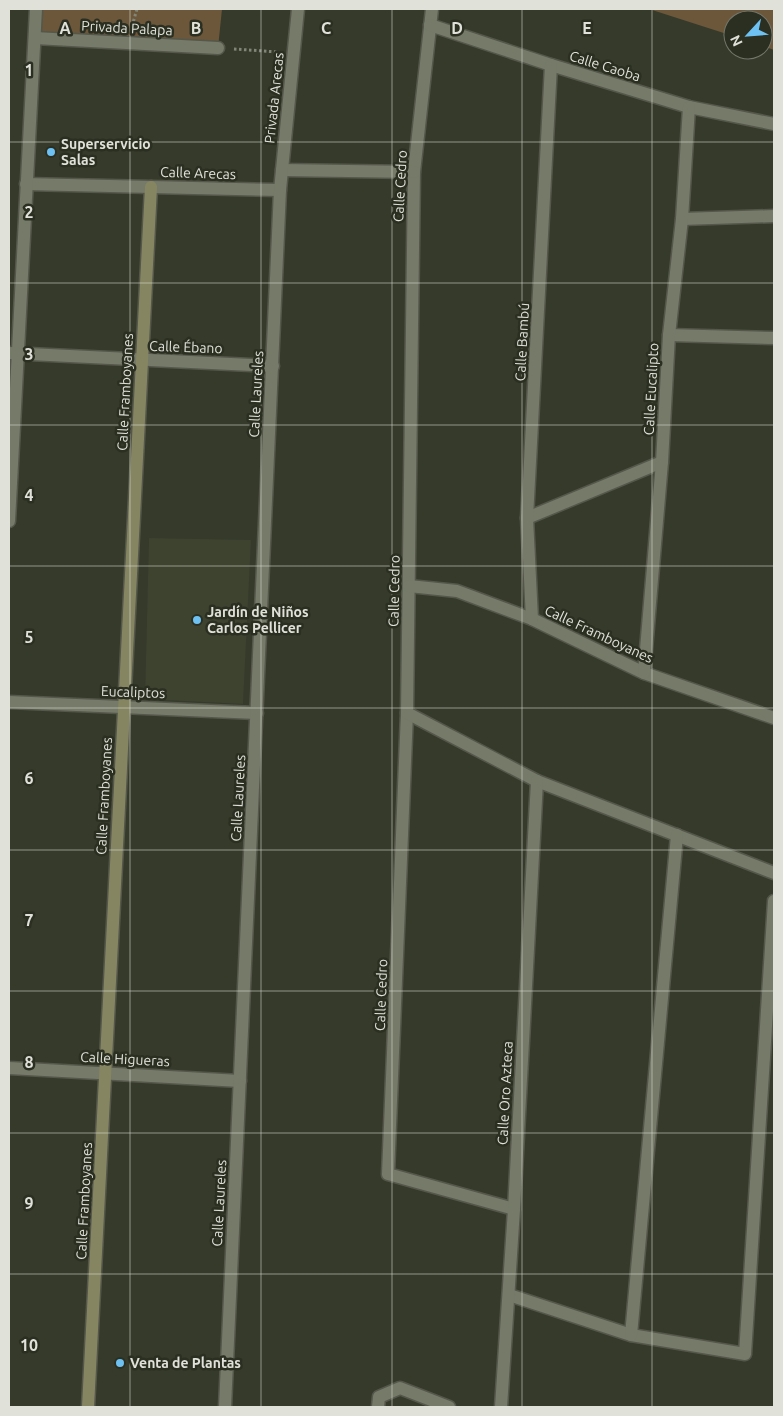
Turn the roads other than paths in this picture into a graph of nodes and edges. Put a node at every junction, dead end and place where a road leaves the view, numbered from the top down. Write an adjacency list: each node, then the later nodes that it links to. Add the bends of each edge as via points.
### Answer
1 (36, 9): 5 (street)
2 (298, 9): 10 (street, Privada Arecas)
3 (432, 9): 4 (street, Calle Cedro)
4 (430, 25): 7 (street, Calle Caoba); 11 (street, Calle Cedro)
5 (35, 38): 6 (street, Privada Palapa); 12 (street)
6 (218, 48)
7 (551, 66): 8 (street, Calle Caoba); 23 (street, Calle Bambú)
8 (689, 107): 9 (street, Calle Caoba); 16 (street, Calle Eucalipto)
9 (774, 124)
10 (282, 170): 11 (street); 14 (street, Privada Arecas)
11 (414, 172): 25 (street, Calle Cedro)
12 (26, 184): 13 (street, Calle Arecas); 19 (street)
13 (151, 187): 14 (street, Calle Arecas); 20 (street, Calle Framboyanes)
14 (280, 190): 21 (street, Calle Laureles)
15 (774, 216): 16 (street)
16 (682, 219): 17 (street, Calle Eucalipto)
17 (669, 335): 18 (street); 22 (street, Calle Eucalipto)
18 (774, 338)
19 (13, 354): 20 (street, Calle Ébano); 24 (street)
20 (142, 360): 21 (street, Calle Ébano); 29 (street, Calle Framboyanes)
21 (273, 366): 30 (street, Calle Laureles)
22 (662, 462): 23 (street); 27 (street, Calle Eucalipto)
23 (528, 518): 26 (street, Calle Bambú)
24 (9, 521)
25 (409, 586): 26 (street, Calle Framboyanes, via 457,591); 31 (street, Calle Cedro)
26 (532, 619): 27 (street, Calle Framboyanes)
27 (644, 673): 32 (street, Calle Framboyanes)
28 (9, 702): 29 (street, Eucaliptos)
29 (124, 707): 30 (street, Eucaliptos); 38 (street, Calle Framboyanes)
30 (257, 713): 39 (street, Calle Laureles)
31 (407, 713): 33 (street); 40 (street, Calle Cedro, via 388,1174)
32 (774, 718)
33 (537, 781): 34 (street); 40 (street, Calle Oro Azteca)
34 (677, 835): 35 (street); 42 (street)
35 (774, 873)
36 (774, 902): 42 (street, via 745,1354)
37 (9, 1068): 38 (street, Calle Higueras)
38 (105, 1073): 39 (street, Calle Higueras); 44 (street, Calle Framboyanes)
39 (240, 1080): 45 (street, Calle Laureles)
40 (514, 1209): 41 (street, Calle Oro Azteca)
41 (508, 1295): 42 (street); 47 (street, Calle Oro Azteca)
42 (631, 1335)
43 (379, 1402): 46 (street, via 400,1388)
44 (88, 1407)
45 (225, 1407)
46 (449, 1407)
47 (501, 1407)

